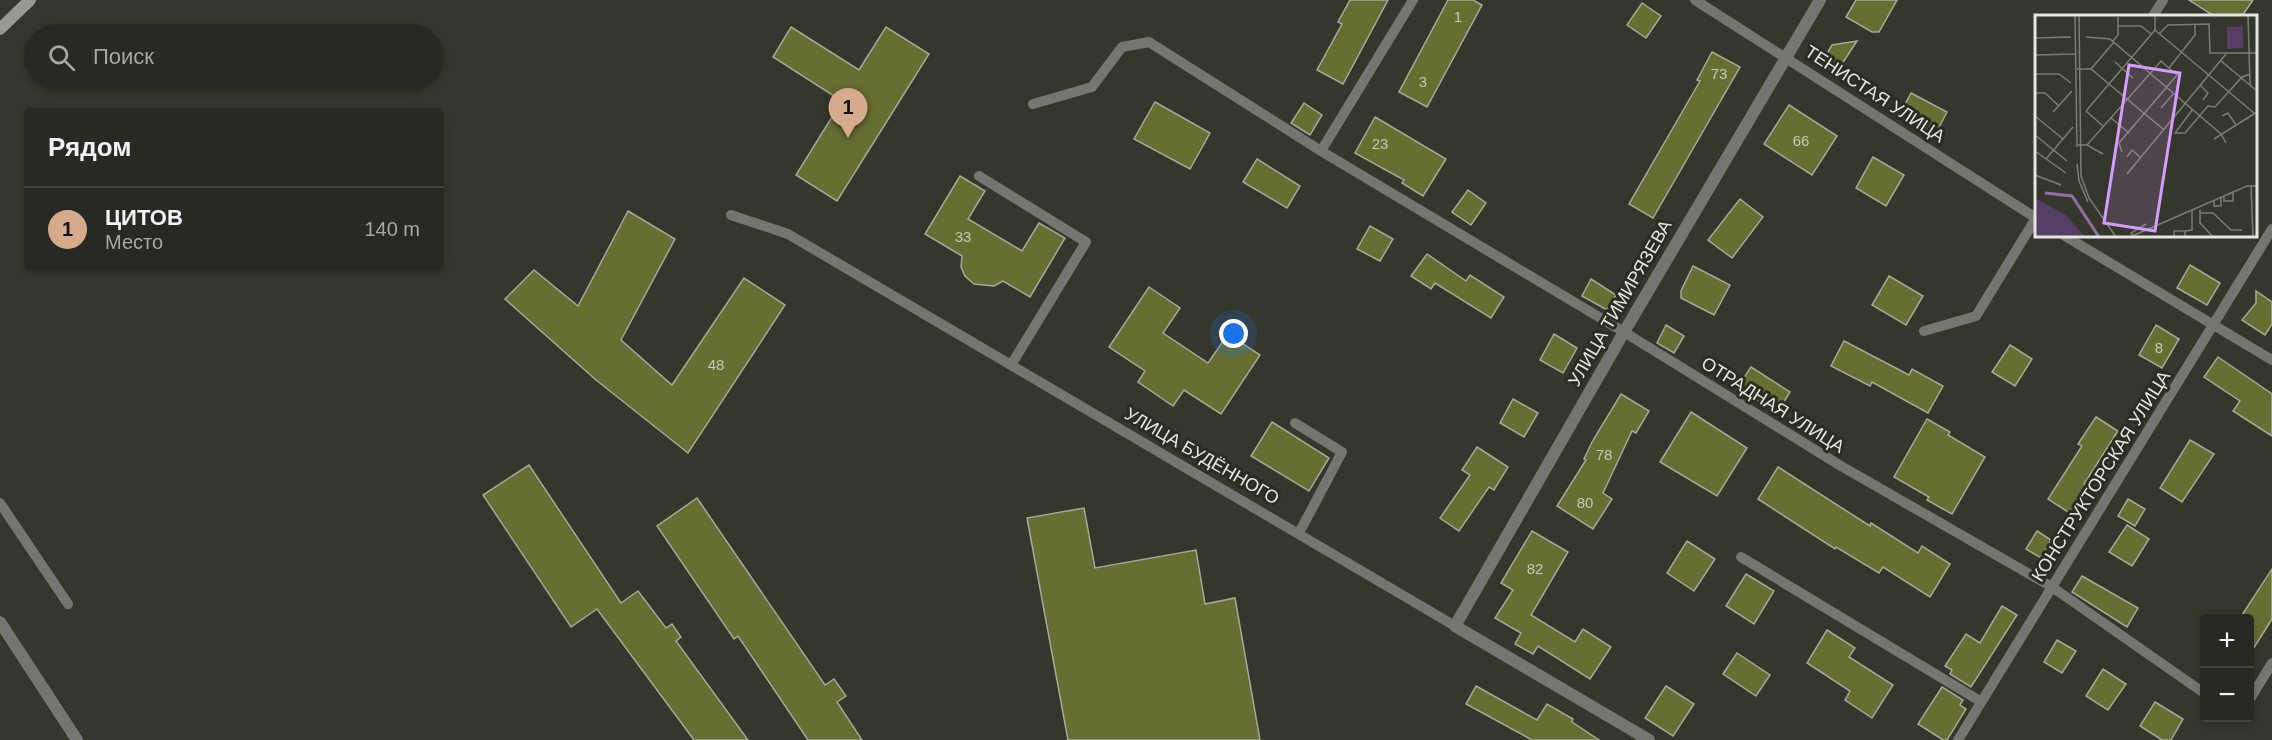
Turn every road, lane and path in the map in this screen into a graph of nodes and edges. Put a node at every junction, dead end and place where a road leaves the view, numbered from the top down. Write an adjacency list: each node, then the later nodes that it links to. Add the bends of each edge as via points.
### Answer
1 (30, 0): 7 (street)
2 (1413, 0): 10 (lane)
3 (1695, 0): 8 (lane, ТЕНИСТАЯ УЛИЦА)
4 (1820, 0): 8 (street, УЛИЦА ТИМИРЯЗЕВА)
5 (2163, 0): 6 (lane)
6 (2154, 15)
7 (0, 29)
8 (1787, 57): 13 (lane, ТЕНИСТАЯ УЛИЦА); 19 (street, УЛИЦА ТИМИРЯЗЕВА)
9 (1033, 104): 10 (lane, ОТРАДНАЯ УЛИЦА, via 1092,87 1122,47 1149,42)
10 (1321, 151): 19 (lane, ОТРАДНАЯ УЛИЦА)
11 (979, 176): 21 (lane, via 1086,242)
12 (731, 215): 21 (lane, УЛИЦА БУДЁННОГО, via 788,234)
13 (2035, 217)
14 (2035, 220): 18 (lane, via 1976,316)
15 (2272, 229): 17 (lane, КОНСТРУКТОРСКАЯ УЛИЦА)
16 (2067, 237): 17 (lane)
17 (2214, 326): 20 (lane); 26 (lane, КОНСТРУКТОРСКАЯ УЛИЦА)
18 (1924, 331)
19 (1624, 332): 26 (lane, ОТРАДНАЯ УЛИЦА, via 1841,466); 29 (street, УЛИЦА ТИМИРЯЗЕВА)
20 (2272, 360)
21 (1011, 365): 24 (lane, УЛИЦА БУДЁННОГО)
22 (1295, 423): 24 (lane, via 1342,453)
23 (0, 503): 27 (lane)
24 (1299, 533): 29 (lane, УЛИЦА БУДЁННОГО)
25 (1741, 557): 33 (lane)
26 (2052, 587): 31 (lane, ОТРАДНАЯ УЛИЦА); 33 (lane, КОНСТРУКТОРСКАЯ УЛИЦА)
27 (68, 604)
28 (0, 622): 34 (street)
29 (1455, 626): 35 (street, УЛИЦА БУДЁННОГО)
30 (2272, 663): 32 (lane)
31 (2200, 690)
32 (2254, 692)
33 (1980, 701): 36 (lane, КОНСТРУКТОРСКАЯ УЛИЦА)
34 (77, 740)
35 (1649, 740)
36 (1958, 740)

